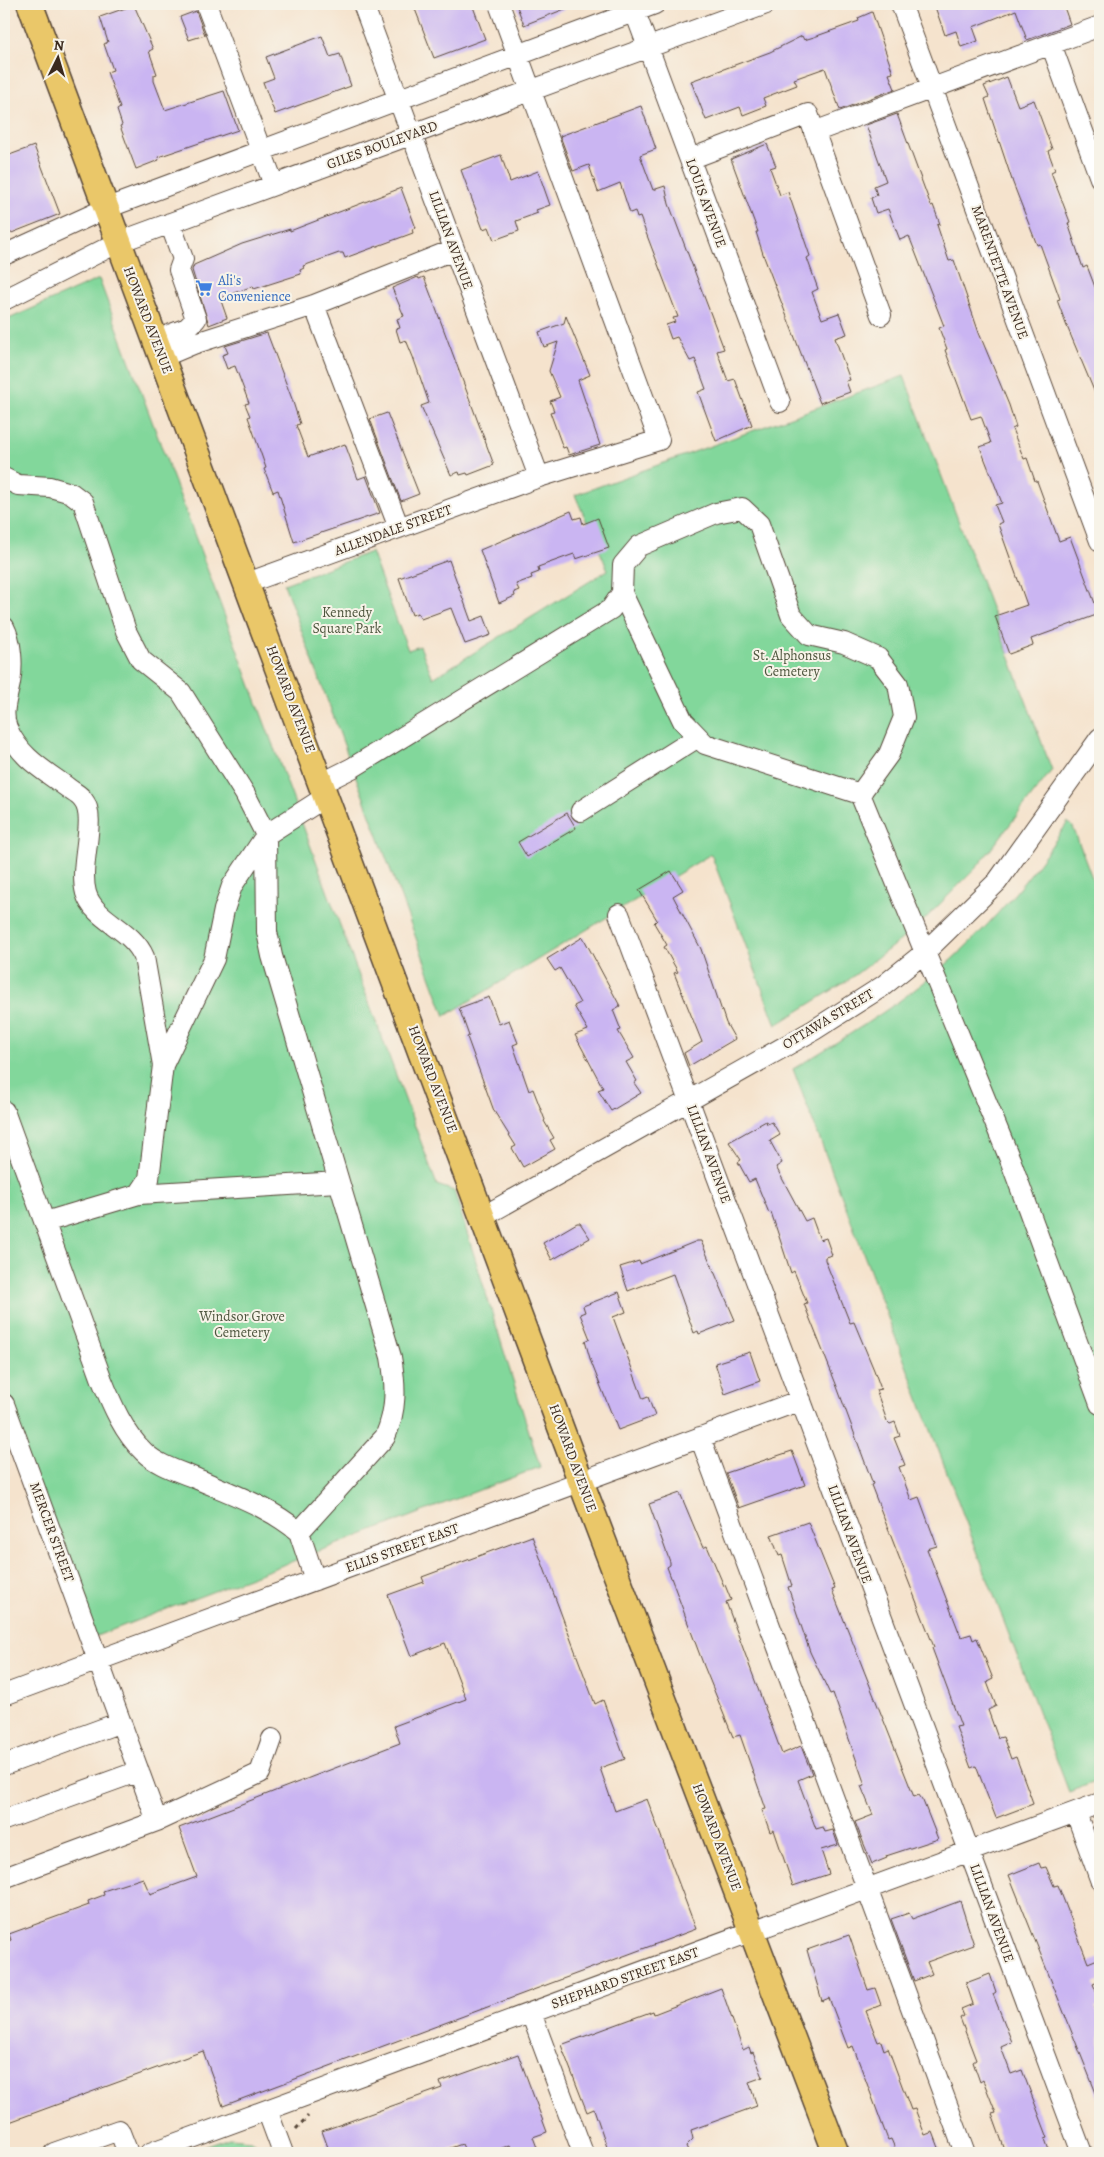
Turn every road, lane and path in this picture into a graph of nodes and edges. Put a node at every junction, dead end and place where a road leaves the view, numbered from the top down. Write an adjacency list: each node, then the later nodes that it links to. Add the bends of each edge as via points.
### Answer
1 (30, 4): 22 (main road, HOWARD AVENUE)
2 (206, 4): 18 (street)
3 (363, 4): 15 (street, LILLIAN AVENUE)
4 (500, 4): 12 (street)
5 (655, 4): 8 (street)
6 (766, 4): 11 (street, GILES BOULEVARD)
7 (901, 4): 13 (street, MARENTETTE AVENUE)
8 (634, 8): 11 (street, LOUIS AVENUE); 12 (street)
9 (1100, 26): 10 (street)
10 (1051, 44): 13 (street); 20 (street)
11 (648, 47): 14 (street, GILES BOULEVARD); 19 (street, LOUIS AVENUE)
12 (518, 55): 14 (street); 15 (street)
13 (932, 88): 16 (street); 34 (street, MARENTETTE AVENUE)
14 (531, 90): 17 (street, GILES BOULEVARD); 32 (street, ALLENDALE STREET, via 659,440)
15 (398, 99): 17 (street, LILLIAN AVENUE); 18 (street)
16 (814, 132): 19 (street, via 808,114); 29 (street)
17 (412, 134): 21 (street, GILES BOULEVARD); 25 (street, LILLIAN AVENUE)
18 (261, 150): 21 (street); 22 (street)
19 (690, 159): 31 (street, LOUIS AVENUE)
20 (1100, 178)
21 (274, 185): 23 (street, GILES BOULEVARD)
22 (107, 208): 24 (main road, HOWARD AVENUE); 26 (street)
23 (170, 223): 24 (street, GILES BOULEVARD); 30 (street, via 183,260 179,270 196,320)
24 (119, 242): 27 (street, GILES BOULEVARD); 30 (main road, HOWARD AVENUE)
25 (455, 251): 28 (street); 32 (street, LILLIAN AVENUE)
26 (4, 255)
27 (4, 300)
28 (314, 304): 30 (street, via 194,344); 35 (street)
29 (881, 314)
30 (159, 349): 37 (main road, HOWARD AVENUE)
31 (780, 402)
32 (539, 477): 35 (street, ALLENDALE STREET)
33 (4, 478): 46 (street, via 18,485 71,493 83,502 126,631 141,660 181,692 245,794)
34 (1095, 512): 36 (street, MARENTETTE AVENUE)
35 (398, 528): 37 (street, ALLENDALE STREET)
36 (1100, 541)
37 (247, 583): 43 (main road, HOWARD AVENUE)
38 (622, 592): 41 (street, via 683,721); 43 (street, via 611,610 352,768); 44 (street, via 623,565 639,546 716,513 742,508 759,524 791,615 809,635 844,643 878,658 898,684 904,717 889,754)
39 (4, 627): 40 (street, via 11,657)
40 (7, 684): 49 (street, via 4,701 6,725 15,745 35,766 83,800 90,813 83,864 87,895 95,908 139,945 144,957)
41 (698, 737): 44 (street, via 705,744); 45 (street)
42 (1100, 738): 48 (street, OTTAWA STREET, via 997,882)
43 (324, 790): 46 (street); 54 (main road, HOWARD AVENUE)
44 (860, 794): 48 (street)
45 (581, 811)
46 (266, 835): 49 (street, via 232,886 214,960); 52 (street, via 267,932)
47 (619, 914): 50 (street, LILLIAN AVENUE)
48 (924, 953): 50 (street, OTTAWA STREET, via 883,986 814,1030); 58 (street, via 1011,1162)
49 (163, 1065): 53 (street, via 149,1179)
50 (688, 1100): 54 (street, OTTAWA STREET); 56 (street, LILLIAN AVENUE)
51 (4, 1111): 55 (street)
52 (338, 1182): 53 (street); 61 (street, via 391,1358 395,1402 393,1419 385,1437)
53 (139, 1194): 55 (street)
54 (484, 1216): 60 (main road, HOWARD AVENUE)
55 (45, 1222): 61 (street, via 112,1405 145,1453 279,1516)
56 (801, 1400): 59 (street, ELLIS STREET EAST); 73 (street, LILLIAN AVENUE)
57 (4, 1404): 63 (street, MERCER STREET)
58 (1100, 1404)
59 (700, 1437): 60 (street, ELLIS STREET EAST); 76 (street)
60 (581, 1482): 62 (street, ELLIS STREET EAST); 77 (main road, HOWARD AVENUE)
61 (299, 1532): 62 (street)
62 (315, 1580): 63 (street, ELLIS STREET EAST)
63 (99, 1660): 64 (street, ELLIS STREET EAST); 65 (street, MERCER STREET)
64 (4, 1696)
65 (121, 1722): 67 (street); 68 (street, MERCER STREET)
66 (272, 1739): 72 (street, via 260,1773)
67 (4, 1765)
68 (139, 1772): 71 (street); 72 (street, MERCER STREET)
69 (1100, 1804): 70 (street, SHEPHARD STREET EAST)
70 (1076, 1812): 73 (street, SHEPHARD STREET EAST); 75 (street)
71 (4, 1820)
72 (157, 1821): 74 (street)
73 (969, 1851): 76 (street, SHEPHARD STREET EAST); 87 (street, LILLIAN AVENUE)
74 (4, 1878)
75 (1100, 1879)
76 (866, 1889): 77 (street, SHEPHARD STREET EAST); 86 (street)
77 (752, 1931): 78 (street, SHEPHARD STREET EAST); 85 (main road, HOWARD AVENUE)
78 (531, 2013): 79 (street, SHEPHARD STREET EAST); 84 (street)
79 (267, 2110): 82 (street, SHEPHARD STREET EAST); 83 (street)
80 (54, 2153): 81 (street, via 119,2130)
81 (128, 2153)
82 (150, 2153)
83 (283, 2153)
84 (583, 2153)
85 (836, 2153)
86 (964, 2153)
87 (1082, 2153)

